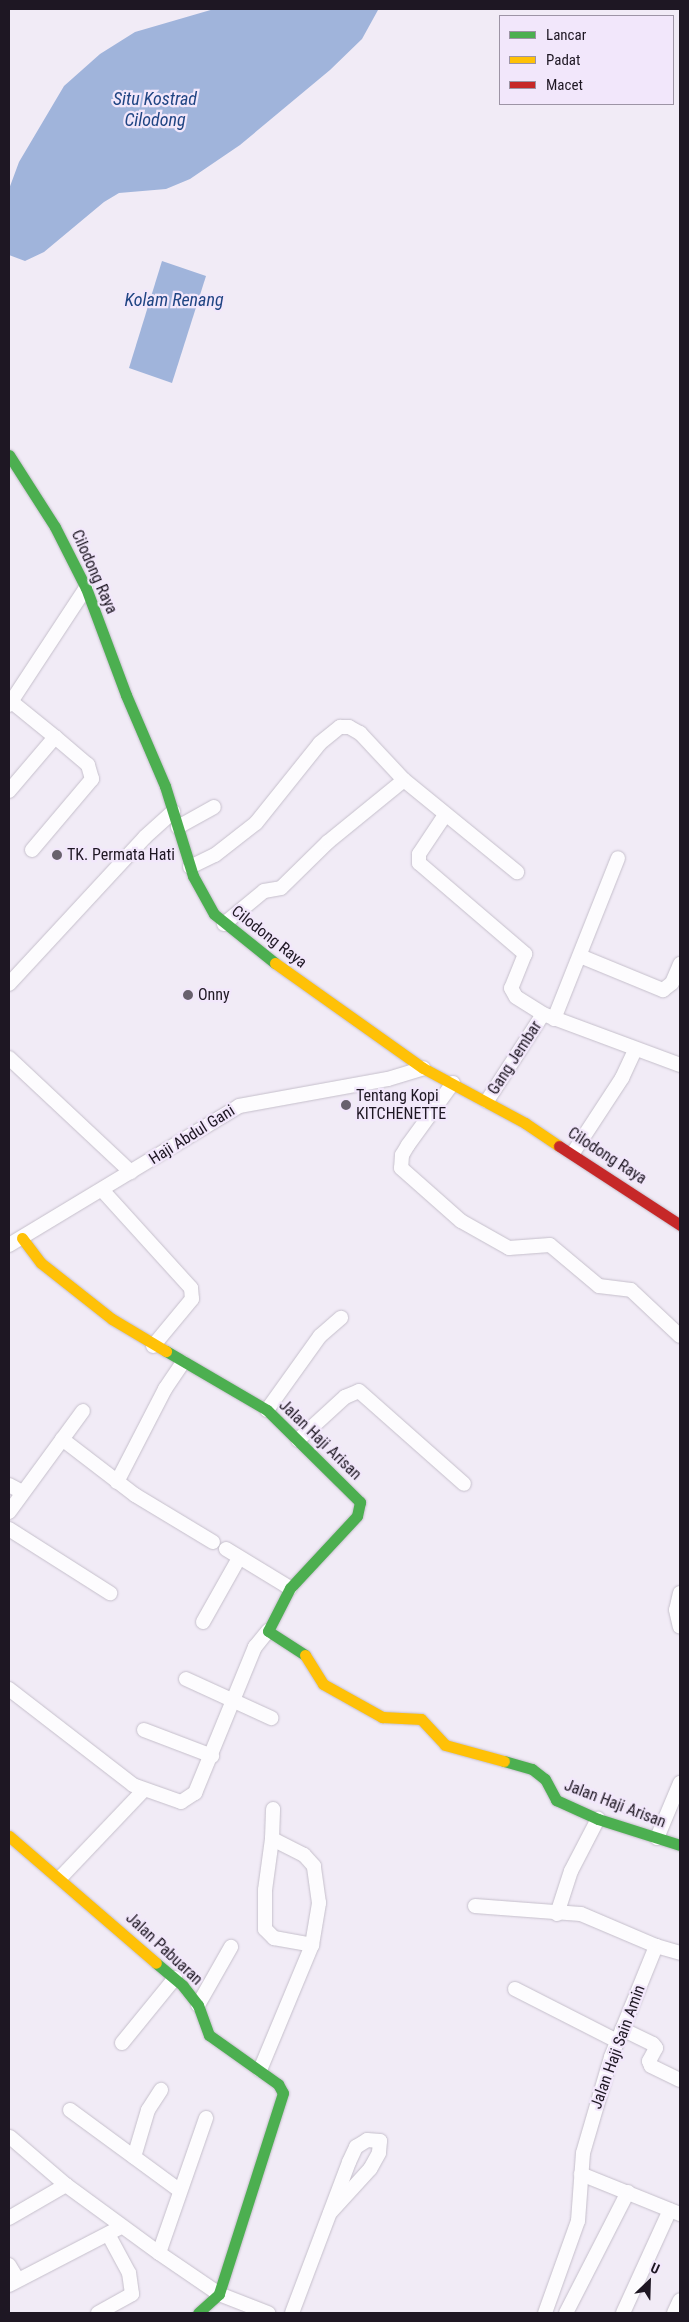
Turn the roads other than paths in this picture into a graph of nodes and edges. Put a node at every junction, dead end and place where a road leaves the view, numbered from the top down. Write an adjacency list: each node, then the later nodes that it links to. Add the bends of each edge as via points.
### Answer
1 (9, 454): 2 (street, Cilodong Raya, via 56,527)
2 (86, 588): 3 (street); 8 (street, Cilodong Raya)
3 (10, 703): 4 (street)
4 (55, 737): 6 (street); 11 (street, via 88,765 92,779)
5 (404, 780): 9 (street); 13 (street, via 360,733 349,727 340,727 320,743 256,823 216,855); 15 (street, via 328,842 282,888 264,891)
6 (9, 791)
7 (214, 807): 10 (street)
8 (173, 812): 10 (street, Cilodong Raya); 18 (street, via 145,837)
9 (445, 815): 14 (street); 19 (street, via 419,854 419,863 525,954 511,988 516,997)
10 (178, 827): 13 (street, Cilodong Raya)
11 (32, 850)
12 (618, 858): 16 (street, Gang Jembar)
13 (190, 867): 15 (street, Cilodong Raya, via 205,902)
14 (517, 872)
15 (224, 924): 23 (street, Cilodong Raya, via 299,982)
16 (580, 956): 17 (street, via 663,990 672,984); 19 (street, Gang Jembar)
17 (680, 964)
18 (9, 984)
19 (548, 1016): 20 (street); 25 (street, Gang Jembar)
20 (635, 1050): 22 (street); 26 (street, via 622,1078)
21 (9, 1058): 27 (street)
22 (680, 1065)
23 (423, 1068): 24 (street, Cilodong Raya); 27 (street, Haji Abdul Gani, via 388,1079 239,1106)
24 (453, 1083): 25 (street, Cilodong Raya); 33 (street, via 408,1145 402,1156 401,1168 461,1221 510,1248 550,1245 599,1286 631,1290)
25 (487, 1101): 26 (street, Cilodong Raya)
26 (572, 1153): 29 (street, Cilodong Raya)
27 (131, 1172): 28 (street, Haji Abdul Gani)
28 (103, 1191): 30 (street, Haji Abdul Gani); 34 (street, via 191,1288 192,1298)
29 (680, 1225)
30 (22, 1238): 31 (street, Haji Abdul Gani); 34 (street, Jalan Haji Arisan, via 54,1275)
31 (9, 1245)
32 (341, 1318): 36 (street, via 320,1336)
33 (680, 1336)
34 (153, 1346): 35 (street, Jalan Haji Arisan)
35 (183, 1362): 36 (street, Jalan Haji Arisan, via 240,1392); 40 (street, via 165,1389)
36 (266, 1410): 39 (street, Jalan Haji Arisan)
37 (83, 1411): 38 (street)
38 (62, 1439): 40 (street); 43 (street)
39 (298, 1440): 41 (street, via 345,1397 359,1391); 49 (street, Jalan Haji Arisan, via 346,1486 360,1502 360,1508)
40 (117, 1482): 46 (street)
41 (464, 1484)
42 (9, 1485): 43 (street)
43 (22, 1492): 44 (street)
44 (9, 1512)
45 (9, 1529): 50 (street)
46 (213, 1542)
47 (226, 1549): 48 (street)
48 (239, 1558): 49 (street); 52 (street)
49 (290, 1588): 54 (street, Jalan Haji Arisan)
50 (110, 1593)
51 (680, 1594): 53 (street, via 676,1610)
52 (203, 1622)
53 (680, 1627)
54 (268, 1631): 57 (street, via 255,1647); 64 (street, Jalan Haji Arisan, via 309,1657 323,1684 334,1692 382,1717 421,1719 431,1726 438,1740 450,1748 532,1769 545,1779 552,1796)
55 (186, 1678): 57 (street)
56 (9, 1689): 62 (street)
57 (234, 1701): 58 (street); 60 (street)
58 (270, 1718)
59 (144, 1730): 60 (street)
60 (212, 1756): 62 (street, via 188,1799 181,1802)
61 (680, 1783): 66 (street)
62 (143, 1791): 69 (street)
63 (273, 1810): 67 (street)
64 (598, 1818): 66 (street, Jalan Haji Arisan); 71 (street, via 572,1871)
65 (9, 1836): 69 (street, Jalan Pabuaran)
66 (657, 1838): 68 (street, Jalan Haji Arisan)
67 (272, 1839): 72 (street, via 304,1855 318,1874 319,1903); 72 (street, via 265,1890 265,1929 274,1938)
68 (680, 1845)
69 (60, 1877): 76 (street, Jalan Pabuaran)
70 (475, 1906): 71 (street)
71 (557, 1914): 73 (street, via 581,1914)
72 (312, 1945): 81 (street)
73 (656, 1946): 75 (street); 79 (street, Jalan Haji Sain Amin)
74 (231, 1947): 78 (street)
75 (680, 1954)
76 (174, 1978): 78 (street, Jalan Pabuaran); 80 (street)
77 (515, 1989): 79 (street)
78 (198, 2005): 81 (street, Jalan Pabuaran, via 209,2035)
79 (620, 2035): 82 (street, via 653,2044 656,2048 651,2066); 88 (street, Jalan Haji Sain Amin, via 588,2131)
80 (122, 2043)
81 (260, 2070): 100 (street, Jalan Pabuaran, via 278,2084 283,2093)
82 (680, 2080)
83 (161, 2090): 87 (street, via 148,2110)
84 (70, 2110): 87 (street)
85 (206, 2118): 90 (street)
86 (10, 2137): 89 (street)
87 (134, 2157): 90 (street)
88 (581, 2174): 91 (street); 106 (street, Jalan Haji Sain Amin, via 578,2221)
89 (66, 2185): 94 (street); 95 (street)
90 (179, 2190): 97 (street)
91 (628, 2192): 92 (street); 107 (street)
92 (675, 2212): 108 (street)
93 (330, 2213): 93 (street, via 356,2147 367,2140 380,2141 379,2152 370,2169); 105 (street)
94 (9, 2218)
95 (121, 2227): 96 (street); 97 (street)
96 (108, 2234): 99 (street); 102 (street, via 129,2273 132,2294)
97 (159, 2253): 100 (street)
98 (9, 2264): 99 (street)
99 (13, 2283)
100 (219, 2294): 103 (street); 104 (street)
101 (680, 2300): 109 (street)
102 (98, 2313)
103 (198, 2313)
104 (268, 2313)
105 (292, 2313)
106 (545, 2313)
107 (566, 2313)
108 (623, 2313)
109 (674, 2313)

